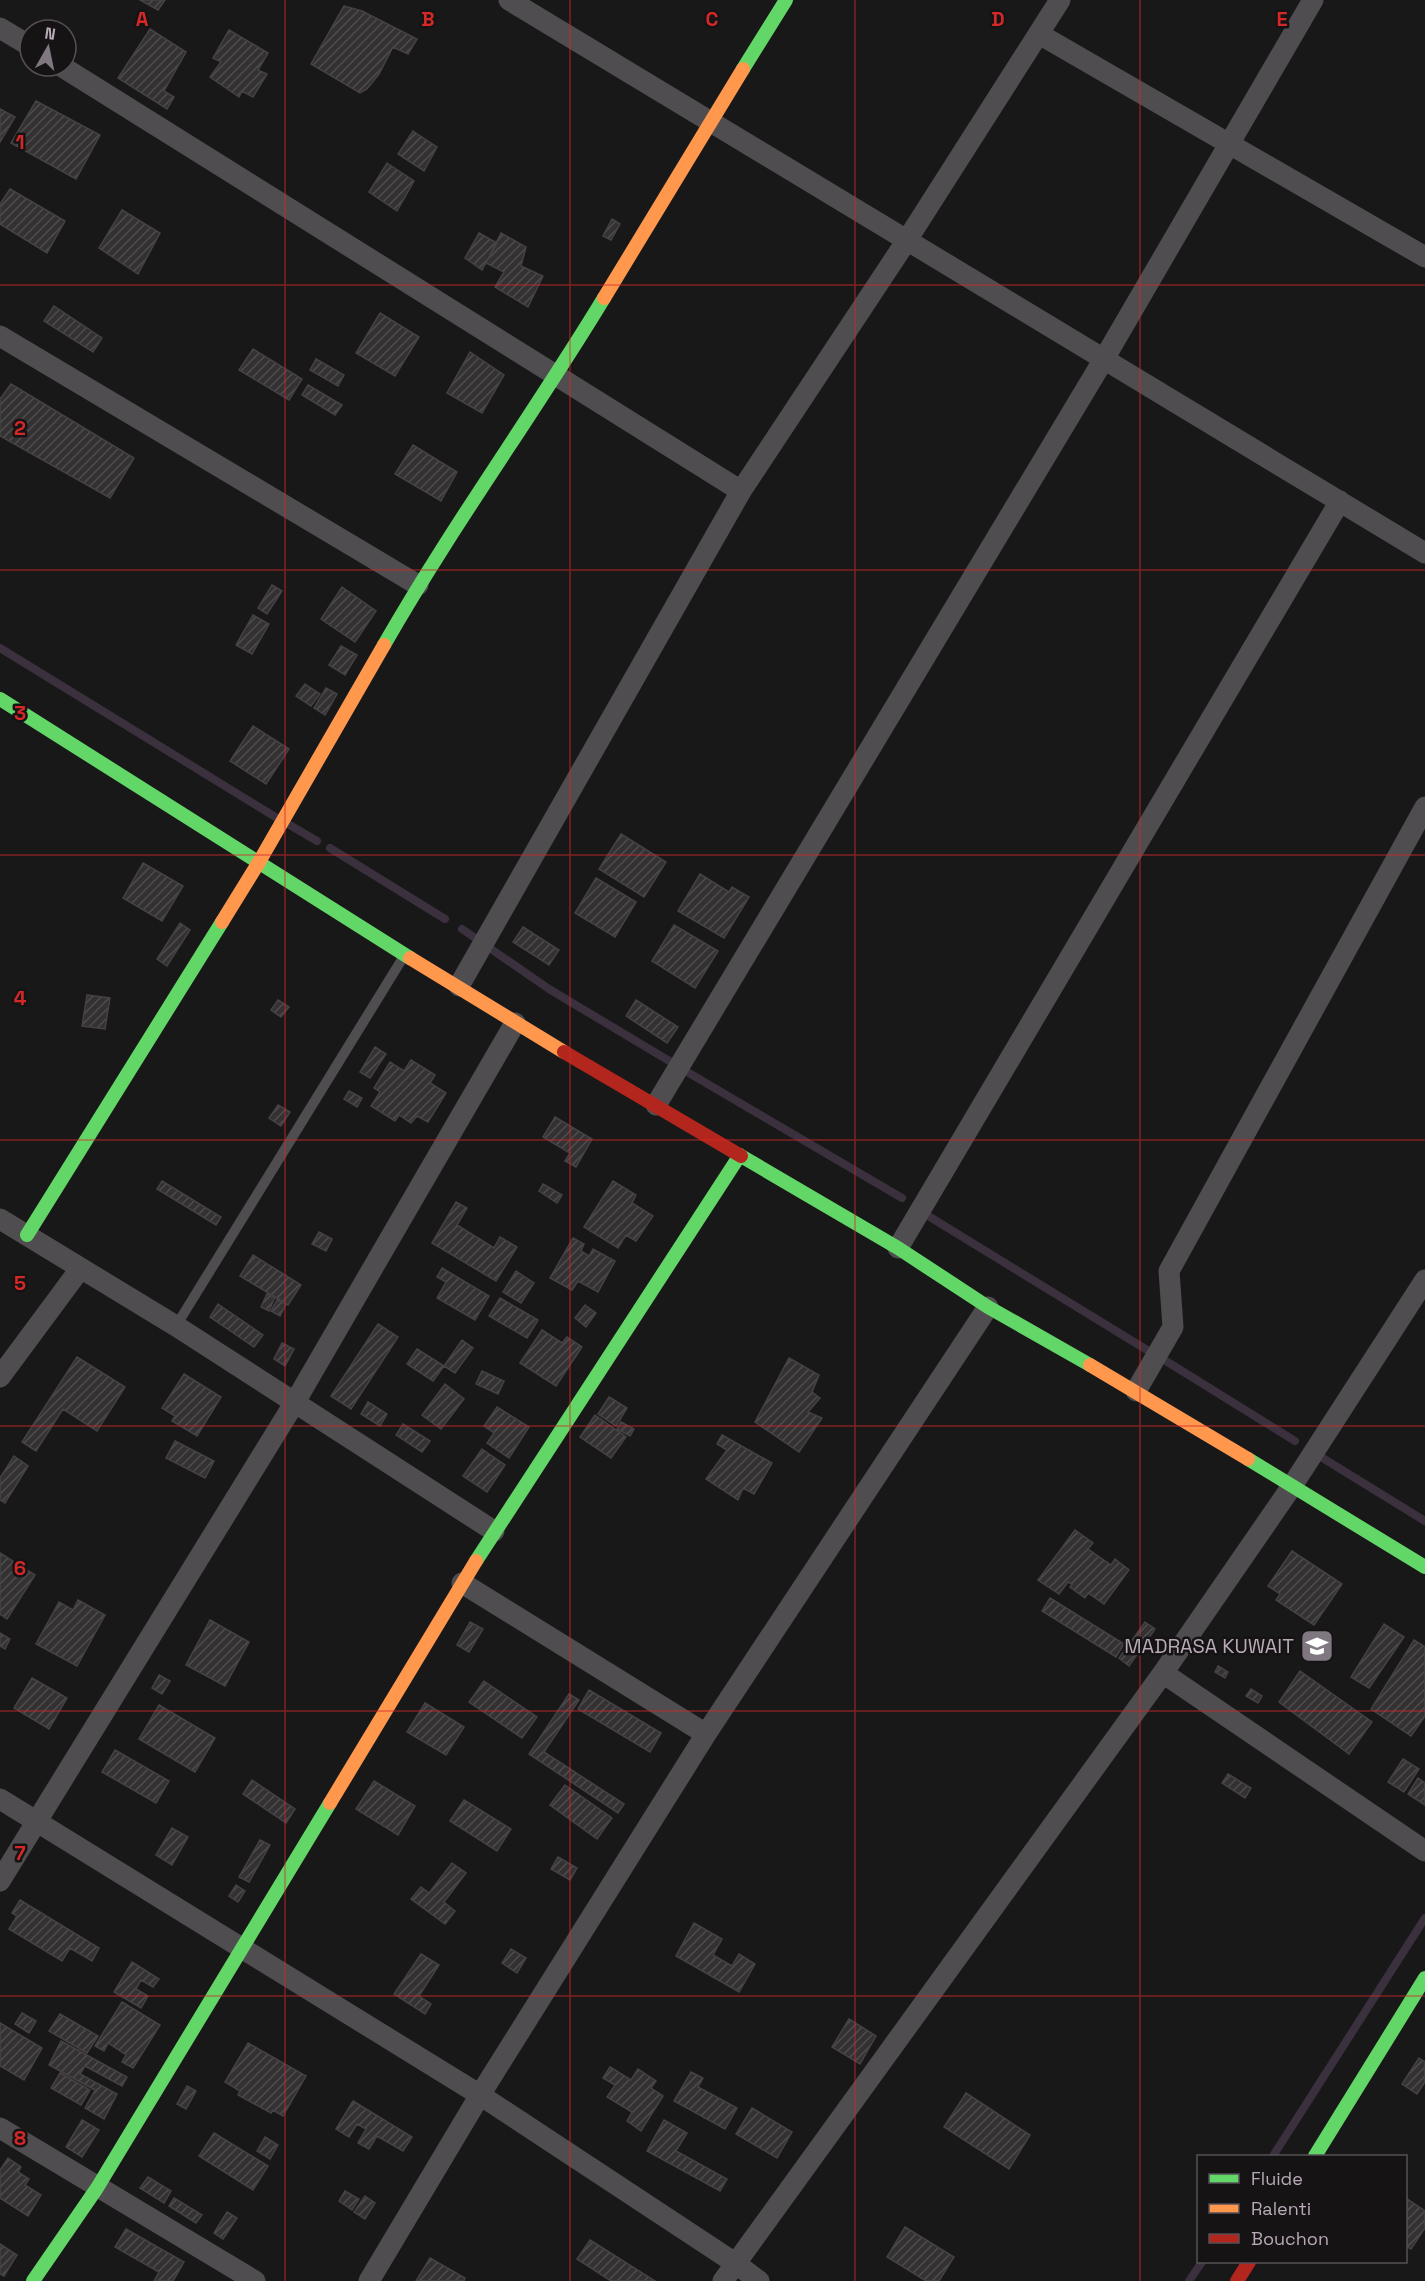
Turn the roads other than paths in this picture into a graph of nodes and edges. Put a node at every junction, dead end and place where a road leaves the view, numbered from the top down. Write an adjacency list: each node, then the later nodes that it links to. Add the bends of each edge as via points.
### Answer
1 (786, 0): 9 (street)
2 (1060, 0): 6 (street)
3 (1313, 0): 10 (street)
4 (513, 1): 9 (street)
5 (0, 28): 7 (street)
6 (1039, 34): 10 (street); 11 (street)
7 (18, 39)
8 (78, 77): 15 (street)
9 (710, 121): 11 (street); 15 (street)
10 (1230, 144): 12 (street); 14 (street)
11 (907, 240): 14 (street); 16 (street)
12 (1425, 257)
13 (0, 336): 19 (street)
14 (1104, 359): 17 (street); 26 (street)
15 (557, 375): 16 (street); 19 (street)
16 (741, 491): 24 (street)
17 (1340, 501): 18 (street); 30 (street)
18 (1425, 553)
19 (418, 585): 22 (street)
20 (0, 699): 22 (street)
21 (1425, 807): 36 (street, via 1168,1271 1173,1327)
22 (259, 862): 23 (street); 29 (street)
23 (405, 956): 24 (street); 34 (lane)
24 (459, 986): 25 (street)
25 (515, 1023): 26 (street); 37 (street)
26 (656, 1105): 27 (street)
27 (740, 1155): 30 (street); 39 (street)
28 (0, 1219): 29 (street)
29 (27, 1236): 31 (street)
30 (898, 1248): 33 (street)
31 (80, 1269): 34 (street); 35 (street)
32 (1425, 1280): 38 (street)
33 (988, 1307): 36 (street); 43 (street)
34 (176, 1326): 37 (street)
35 (0, 1377)
36 (1136, 1391): 38 (street)
37 (295, 1402): 39 (street); 45 (street)
38 (1292, 1486): 40 (street); 42 (street)
39 (494, 1531): 41 (street)
40 (1425, 1567)
41 (462, 1583): 43 (street); 48 (street)
42 (1163, 1673): 46 (street); 54 (street)
43 (706, 1734): 50 (street)
44 (0, 1798): 45 (street)
45 (36, 1821): 47 (street); 48 (street)
46 (1425, 1851)
47 (0, 1881)
48 (241, 1947): 50 (street); 53 (street)
49 (1425, 1978): 52 (street)
50 (480, 2095): 54 (street); 58 (street)
51 (0, 2128): 53 (street)
52 (1316, 2155)
53 (97, 2188): 56 (street); 57 (street)
54 (735, 2263): 59 (street); 60 (street)
55 (1249, 2263): 61 (street)
56 (33, 2281)
57 (255, 2281)
58 (369, 2281)
59 (723, 2281)
60 (759, 2281)
61 (1237, 2281)

